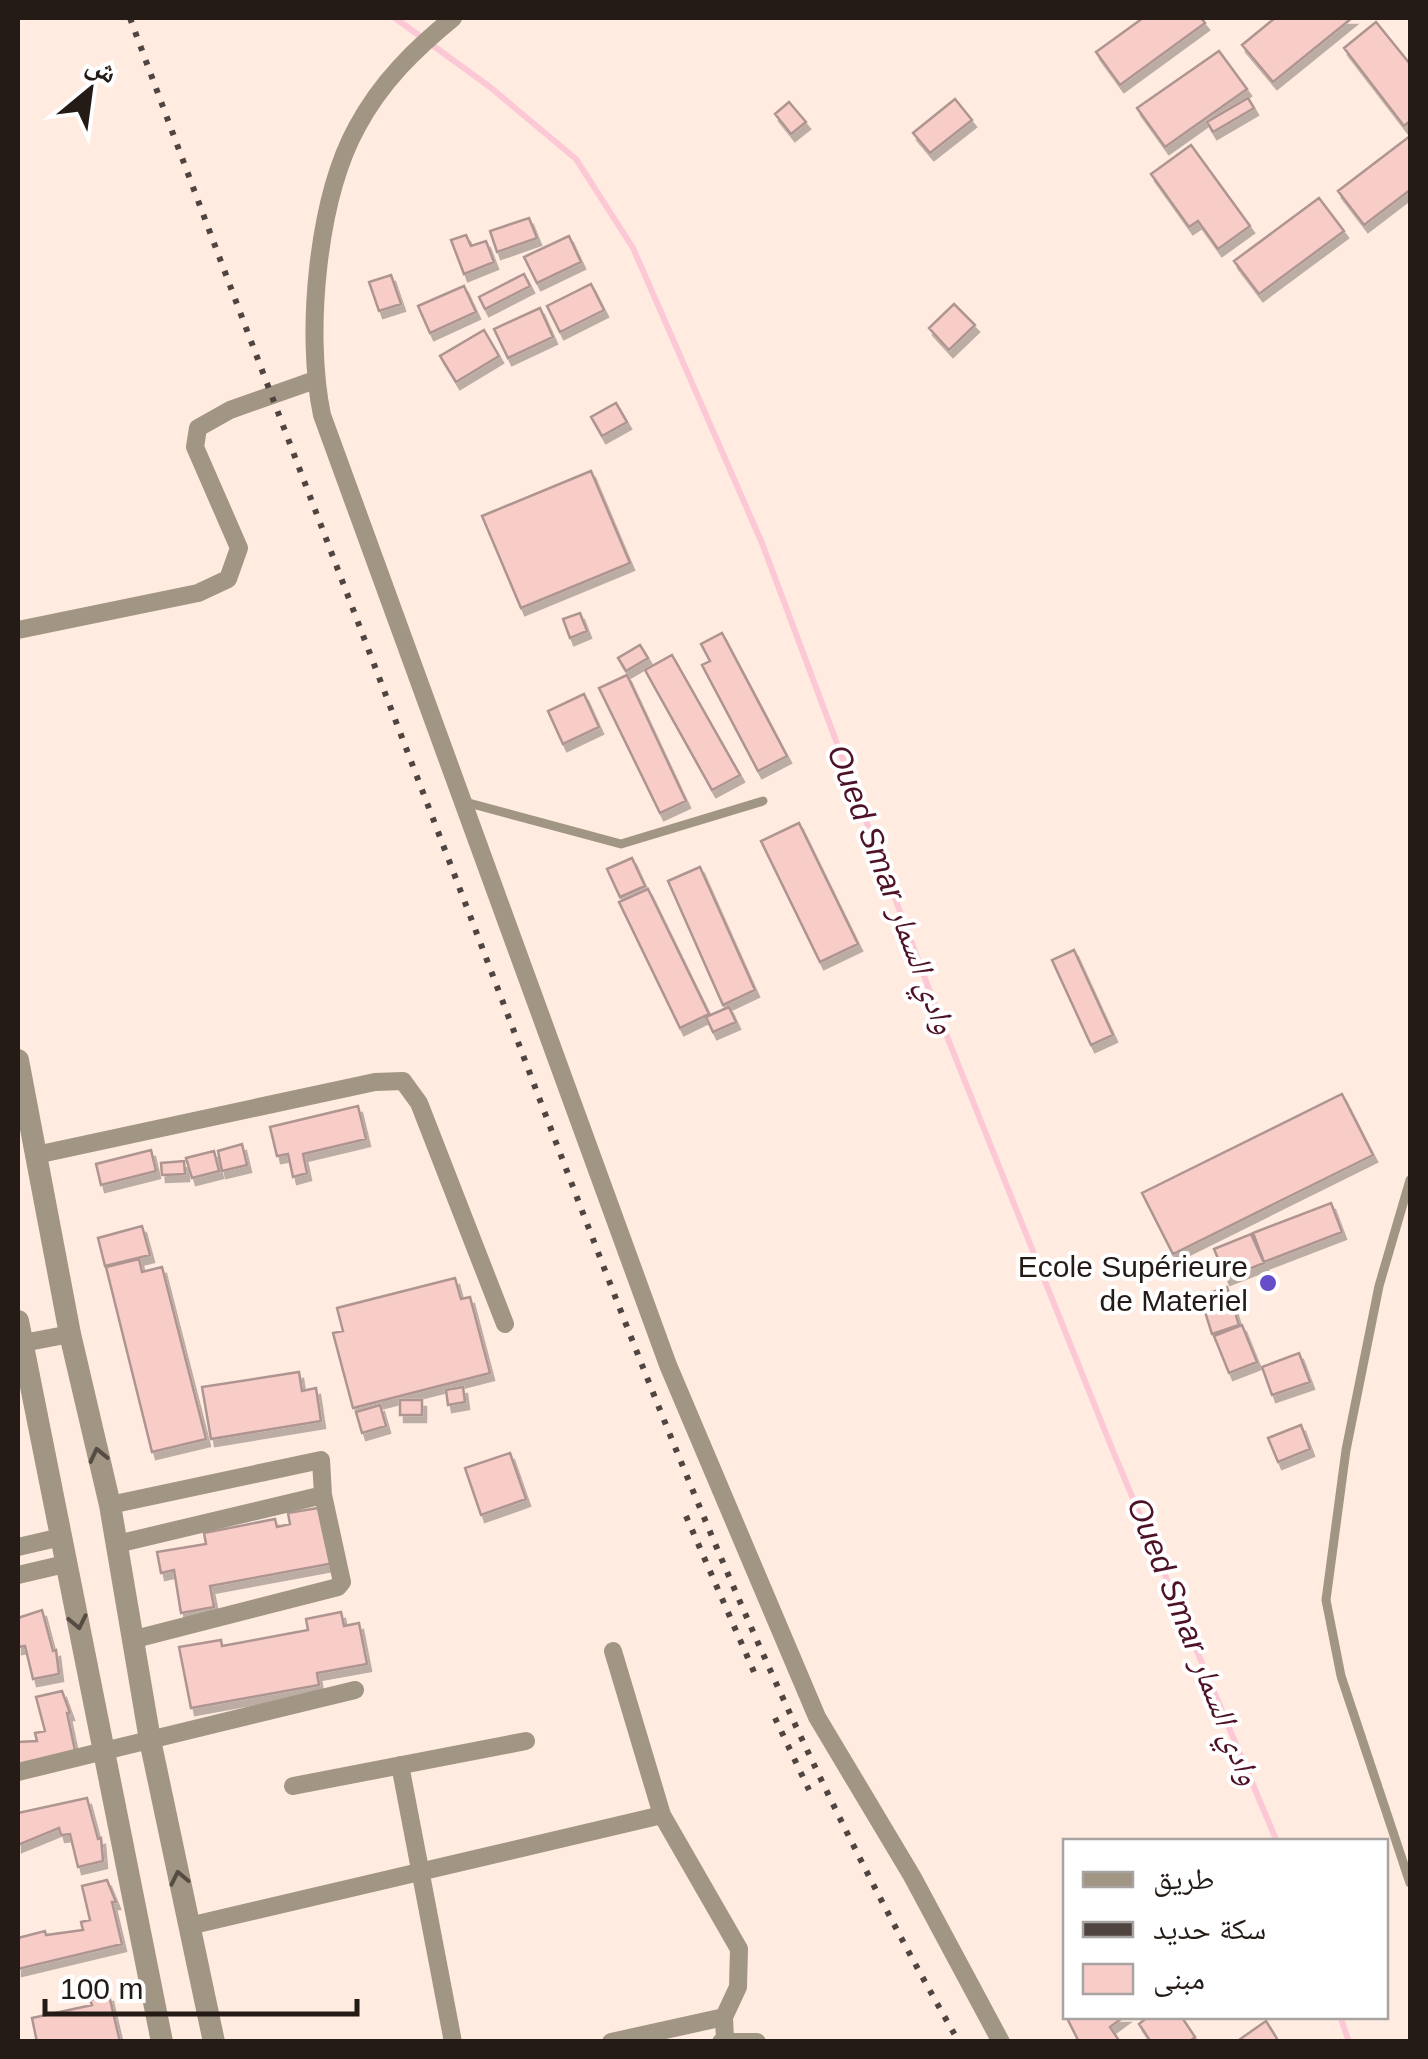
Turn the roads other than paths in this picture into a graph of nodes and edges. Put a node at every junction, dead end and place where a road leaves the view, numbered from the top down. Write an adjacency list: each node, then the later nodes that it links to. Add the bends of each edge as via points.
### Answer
1 (454, 18): 2 (street, via 413,51 369,106 342,159 316,278)
2 (314, 380): 3 (street, via 198,428 194,447 240,548 228,579 198,594); 5 (street, via 334,454)
3 (18, 630)
4 (763, 801): 5 (lane, via 620,844)
5 (465, 802): 39 (street, via 668,1365 782,1638 840,1760 912,1876)
6 (18, 1060): 7 (street)
7 (36, 1155): 9 (street, via 403,1080); 10 (street)
8 (1410, 1180): 30 (lane, via 1379,1286 1346,1450 1326,1600 1341,1676)
9 (505, 1324)
10 (70, 1334): 11 (street); 13 (street, one-way to 10)
11 (19, 1336): 14 (street)
12 (323, 1496): 13 (street, via 322,1460 314,1458); 15 (street); 19 (street, via 338,1587)
13 (110, 1505): 15 (street)
14 (61, 1537): 16 (street); 17 (street)
15 (117, 1544): 19 (street)
16 (18, 1547)
17 (66, 1564): 18 (street); 24 (street, one-way to 24)
18 (18, 1575)
19 (135, 1639): 22 (street)
20 (613, 1651): 28 (street)
21 (354, 1690): 22 (street)
22 (150, 1740): 24 (street); 31 (street, one-way to 22)
23 (526, 1741): 25 (street)
24 (104, 1751): 26 (street); 34 (street)
25 (400, 1766): 27 (street); 29 (street)
26 (18, 1772)
27 (292, 1786)
28 (662, 1815): 29 (street); 32 (street, via 739,1949 738,1987)
29 (420, 1872): 31 (street); 36 (street)
30 (1410, 1884)
31 (190, 1926): 35 (street)
32 (724, 2017): 33 (street); 37 (street)
33 (723, 2041): 38 (street)
34 (162, 2042)
35 (214, 2042)
36 (453, 2042)
37 (612, 2042)
38 (757, 2042)
39 (1000, 2042)

